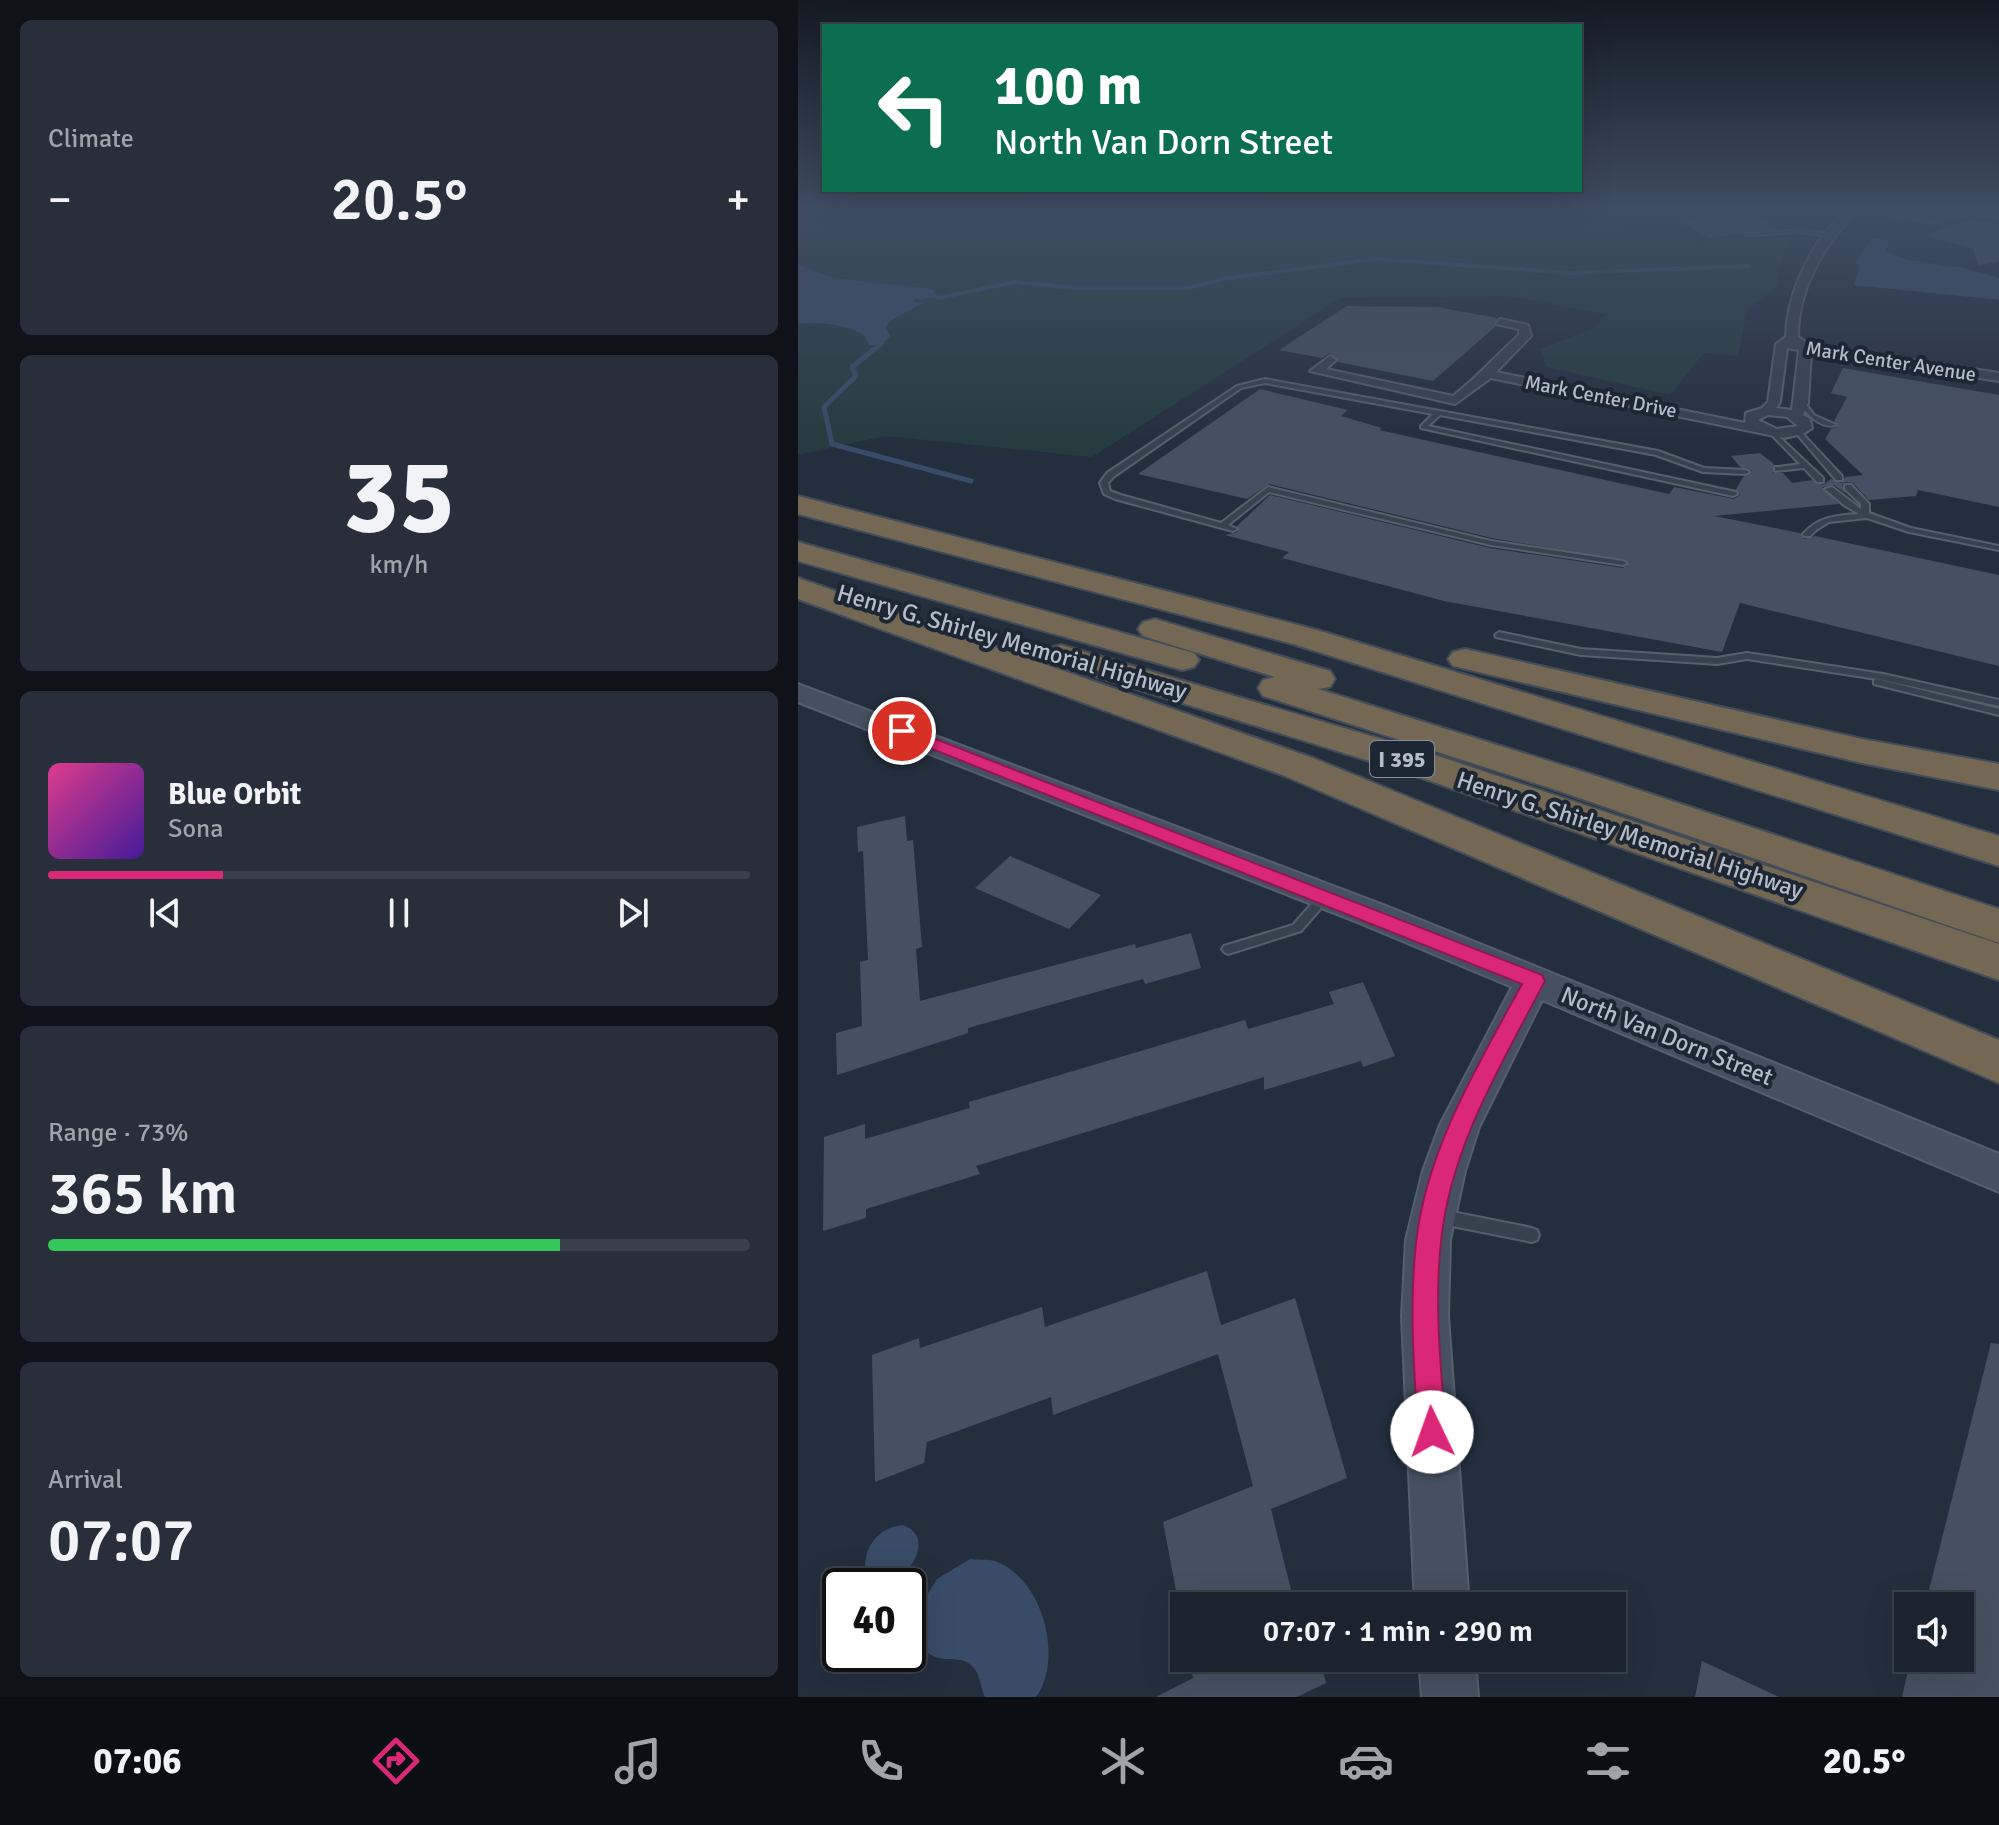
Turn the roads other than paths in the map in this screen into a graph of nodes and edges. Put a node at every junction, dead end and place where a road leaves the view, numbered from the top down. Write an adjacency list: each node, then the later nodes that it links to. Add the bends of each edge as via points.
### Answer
1 (1803, 288): 3 (street)
2 (1500, 322): 7 (street, Mark Center Drive, via 1524,327 1525,336 1491,366)
3 (1787, 341): 4 (street, Mark Center Avenue); 6 (street, Mark Center Avenue); 8 (street)
4 (1805, 348): 9 (street, Mark Center Avenue); 10 (street)
5 (1330, 360): 7 (street, Mark Center Drive, via 1316,371 1455,400)
6 (1999, 366)
7 (1489, 374): 13 (street, Mark Center Drive)
8 (1777, 376): 11 (street, via 1774,402); 13 (street, via 1732,417)
9 (1999, 377)
10 (1799, 409): 11 (street); 14 (street, via 1805,422); 14 (lane, via 1832,427)
11 (1767, 411): 15 (street, via 1750,419)
12 (1438, 413): 19 (lane, via 1658,453 1719,473); 24 (lane, via 1423,427); 27 (lane, via 1277,381 1251,383 1104,483 1107,492 1118,497)
13 (1713, 418): 15 (street, Mark Center Drive)
14 (1802, 430): 15 (street, Mark Center Drive); 16 (lane)
15 (1769, 432): 17 (lane)
16 (1826, 465): 17 (lane); 20 (lane)
17 (1804, 466): 18 (lane); 21 (lane)
18 (1778, 469)
19 (1745, 472)
20 (1839, 478)
21 (1820, 480)
22 (1848, 487): 26 (lane, via 1865,504)
23 (1829, 489): 26 (lane)
24 (1733, 494)
25 (798, 504): 41 (highway); 44 (highway, via 1305,637)
26 (1865, 516): 30 (lane, via 1827,519); 31 (lane)
27 (1223, 525): 28 (lane); 33 (lane, via 1268,489 1491,543)
28 (1233, 529)
29 (798, 534): 46 (highway, via 1226,651)
30 (1807, 534)
31 (1999, 548)
32 (798, 551): 47 (highway, via 1041,617 1345,709)
33 (1623, 563)
34 (798, 581): 49 (highway, Henry G. Shirley Memorial Highway / I 395, via 1311,729 1755,875)
35 (798, 588): 51 (highway, via 1299,767)
36 (1499, 635): 37 (lane, via 1581,652 1717,661 1747,656)
37 (1846, 672): 39 (lane); 40 (lane)
38 (798, 692): 45 (main road, North Van Dorn Street)
39 (1999, 703)
40 (1999, 712)
41 (1862, 751): 42 (highway); 43 (highway)
42 (1999, 777)
43 (1999, 789)
44 (1999, 851)
45 (1325, 896): 48 (lane, via 1297,928); 50 (main road, North Van Dorn Street)
46 (1999, 901)
47 (1999, 926)
48 (1228, 949)
49 (1999, 962)
50 (1534, 981): 52 (main road, North Van Dorn Street); 53 (main road, via 1460,1125)
51 (1999, 1062)
52 (1999, 1173)
53 (1434, 1215): 54 (lane); 55 (main road, via 1425,1316)
54 (1532, 1235)
55 (1441, 1592)
56 (1448, 1672): 57 (main road)
57 (1450, 1697)

